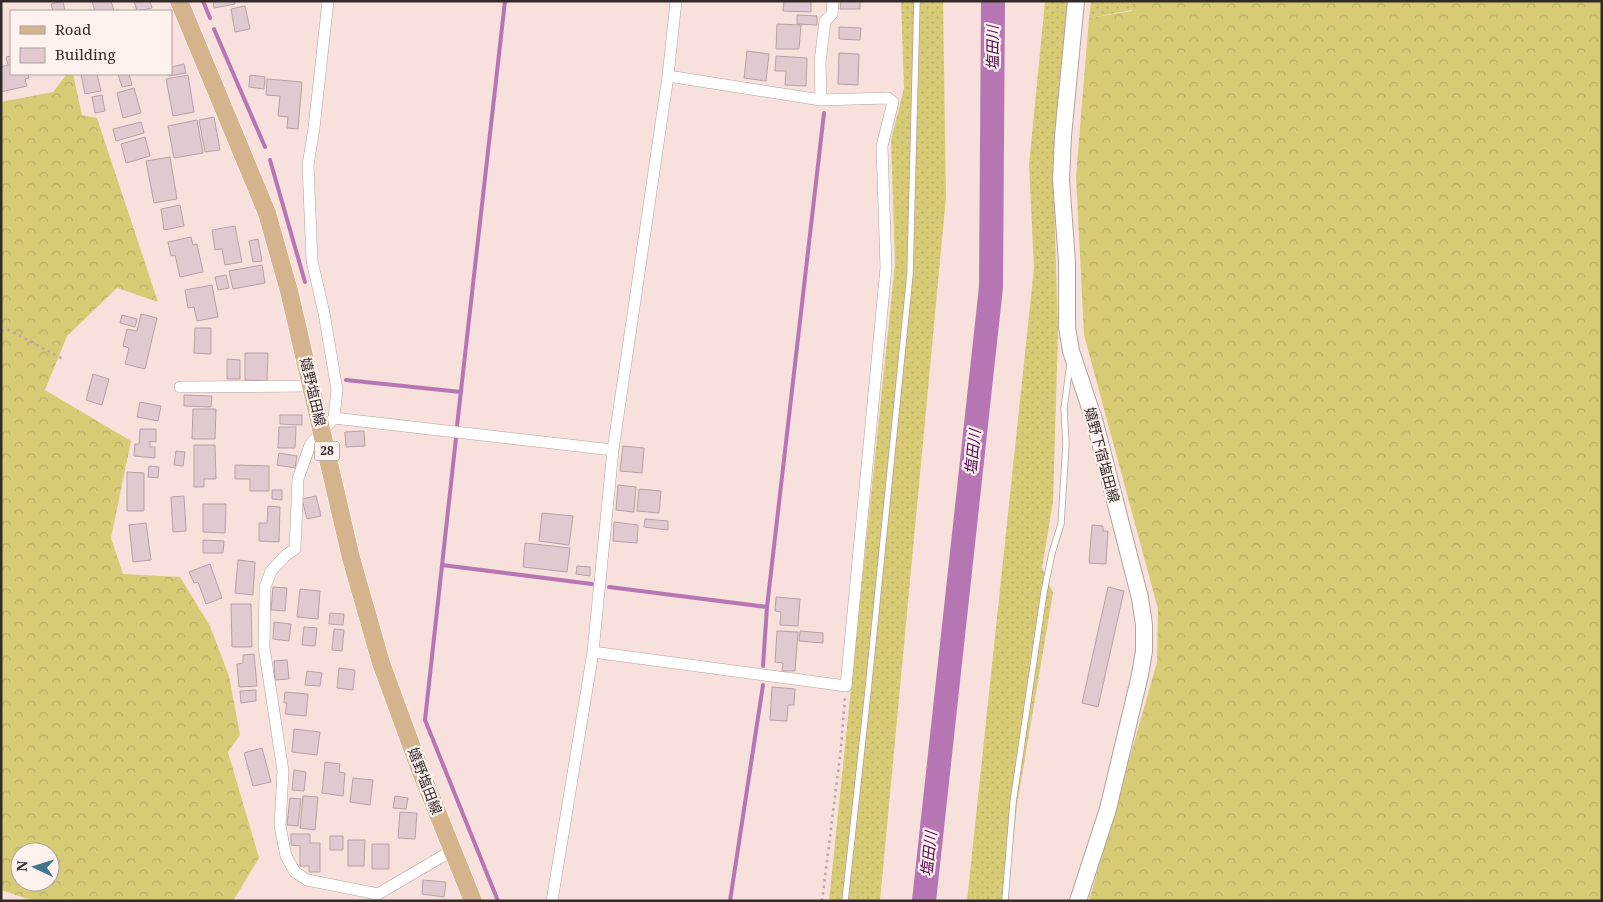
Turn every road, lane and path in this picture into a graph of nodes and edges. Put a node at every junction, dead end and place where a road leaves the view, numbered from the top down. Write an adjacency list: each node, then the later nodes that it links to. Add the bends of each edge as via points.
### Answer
1 (179, 1): 12 (main road, 嬉野塩田線 / 28, via 267,212)
2 (328, 1): 14 (street, via 308,165 312,261 337,390)
3 (676, 1): 7 (street)
4 (833, 1): 8 (street, via 820,62)
5 (917, 1): 22 (lane, via 910,274)
6 (1076, 1): 10 (main road, 嬉野下宿塩田線, via 1062,180 1067,327)
7 (668, 76): 8 (street); 15 (street)
8 (821, 100): 17 (street, via 888,98 893,102 882,146 886,268)
9 (1, 331): 11 (path, via 9,330)
10 (1071, 351): 23 (lane, via 1064,409 1066,444 1061,524 1043,602 1013,803); 24 (main road, 嬉野下宿塩田線, via 1095,423 1144,625 1140,675 1110,800)
11 (63, 358)
12 (312, 386): 13 (street); 14 (main road, 嬉野塩田線 / 28)
13 (180, 387)
14 (328, 424): 15 (street); 18 (main road, 嬉野塩田線 / 28, via 351,558 380,663); 18 (street, via 310,445 298,479 295,548 271,571 265,587 264,647 283,771 280,826 286,856 295,872 307,880 378,894)
15 (613, 450): 16 (street)
16 (593, 652): 17 (street); 20 (street)
17 (846, 686): 21 (path)
18 (453, 850): 19 (main road, 嬉野塩田線 / 28)
19 (473, 901)
20 (552, 901)
21 (822, 901)
22 (845, 901)
23 (1005, 901)
24 (1078, 901)

